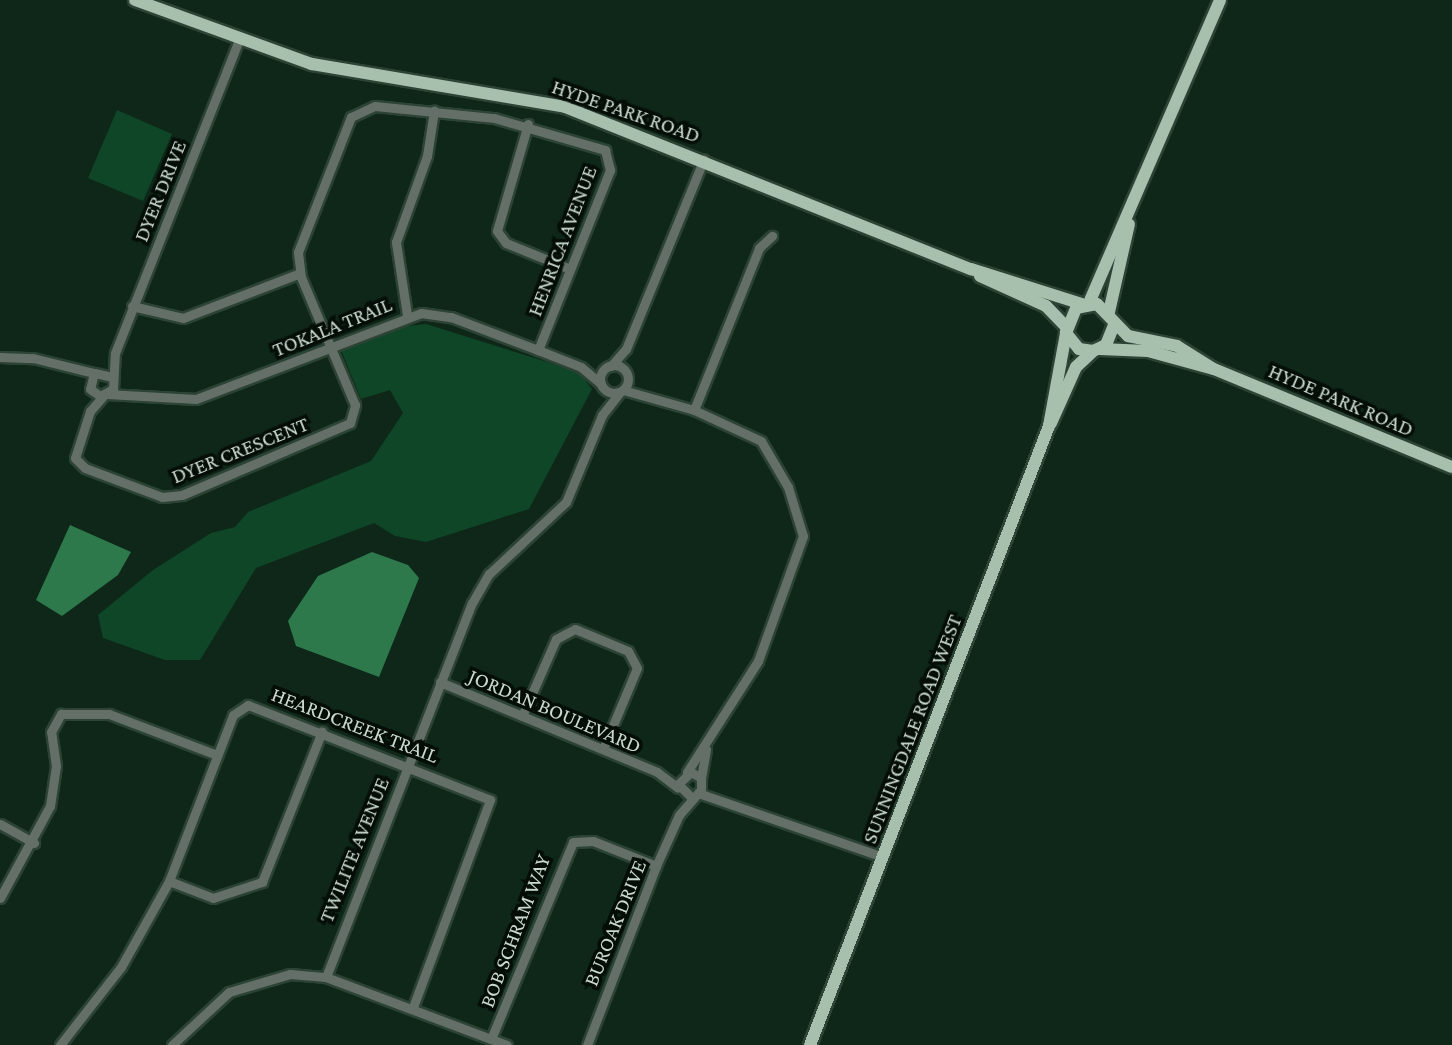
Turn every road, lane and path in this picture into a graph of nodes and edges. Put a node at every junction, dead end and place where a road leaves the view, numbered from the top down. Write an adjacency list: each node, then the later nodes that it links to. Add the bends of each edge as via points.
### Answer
1 (135, 0): 3 (main road, HYDE PARK ROAD)
2 (1220, 0): 7 (main road)
3 (238, 42): 6 (main road, HYDE PARK ROAD, via 358,75 544,101); 13 (street, DYER DRIVE)
4 (433, 111): 5 (street, HENRICA AVENUE); 11 (street, HENRICA AVENUE, via 375,106 351,117 298,252); 15 (street, via 427,156 396,242)
5 (527, 124): 9 (street, via 497,231 506,243); 9 (street, HENRICA AVENUE, via 591,142 608,156 610,170)
6 (704, 159): 10 (main road, HYDE PARK ROAD); 19 (street)
7 (1131, 213): 12 (main road); 14 (main road)
8 (772, 236): 37 (street, via 759,248)
9 (570, 269): 20 (street, HENRICA AVENUE)
10 (971, 269): 12 (main road, HYDE PARK ROAD); 17 (main road, HYDE PARK ROAD, via 1046,306)
11 (300, 272): 13 (street, via 183,318); 18 (street, HENRICA AVENUE)
12 (1086, 304): 14 (main road); 17 (main road)
13 (132, 306): 22 (street, DYER DRIVE)
14 (1109, 312): 16 (main road)
15 (407, 315): 18 (street, TOKALA TRAIL); 20 (street, TOKALA TRAIL, via 451,317)
16 (1114, 325): 21 (main road); 27 (main road, HYDE PARK ROAD, via 1128,336 1177,346)
17 (1066, 329): 21 (main road, via 1079,349); 40 (main road, SUNNINGDALE ROAD WEST)
18 (331, 346): 36 (street, TOKALA TRAIL, via 196,399); 38 (street, DYER CRESCENT, via 356,410 350,423 182,495 148,494 82,467 74,454)
19 (626, 349): 25 (street); 29 (street)
20 (538, 350): 24 (street, TOKALA TRAIL)
21 (1097, 350): 27 (main road, HYDE PARK ROAD, via 1148,351); 40 (main road, SUNNINGDALE ROAD WEST, via 1076,367)
22 (115, 353): 28 (street, DYER DRIVE); 30 (street, DYER DRIVE)
23 (0, 357): 26 (street, via 33,358)
24 (581, 367): 25 (street, TOKALA TRAIL); 32 (street, TOKALA TRAIL)
25 (609, 367): 29 (street); 32 (street, TWILITE AVENUE)
26 (66, 369): 28 (street); 31 (street)
27 (1214, 369): 41 (main road, HYDE PARK ROAD)
28 (96, 372): 30 (street); 31 (street, DYER DRIVE)
29 (627, 375): 33 (street, TWILITE AVENUE); 34 (street)
30 (113, 379): 35 (street, DYER CRESCENT); 36 (street)
31 (90, 386): 35 (street); 38 (street, DYER CRESCENT)
32 (602, 386): 33 (street); 39 (street, TWILITE AVENUE)
33 (621, 391): 34 (street); 39 (street, TWILITE AVENUE)
34 (648, 394): 37 (street)
35 (105, 395): 36 (street, TOKALA TRAIL); 38 (street, DYER CRESCENT)
36 (134, 396)
37 (694, 410): 45 (street, via 761,441 788,486 803,536 758,661)
38 (90, 411)
39 (602, 415): 42 (street, TWILITE AVENUE, via 566,502 489,574)
40 (1049, 426): 56 (main road, SUNNINGDALE ROAD WEST)
41 (1452, 467)
42 (440, 682): 43 (street, JORDAN BOULEVARD); 48 (street, TWILITE AVENUE)
43 (522, 716): 46 (street, JORDAN BOULEVARD); 46 (street, via 556,639 575,629 628,651 637,667)
44 (322, 731): 47 (street, HEARDCREEK TRAIL, via 248,705 233,715); 48 (street, HEARDCREEK TRAIL); 58 (street, via 262,882 214,898)
45 (706, 747): 50 (street); 51 (street)
46 (603, 750): 49 (street, JORDAN BOULEVARD)
47 (217, 755): 55 (street, via 109,714 61,714 51,732 55,787); 58 (street, HEARDCREEK TRAIL)
48 (408, 763): 60 (street, TWILITE AVENUE); 61 (street, HEARDCREEK TRAIL, via 481,792 491,805)
49 (657, 772): 50 (street, JORDAN BOULEVARD); 52 (street, JORDAN BOULEVARD)
50 (685, 773): 51 (street, JORDAN BOULEVARD); 52 (street)
51 (701, 780): 52 (street); 53 (street, JORDAN BOULEVARD)
52 (687, 793): 53 (street); 57 (street, BUROAK DRIVE)
53 (724, 799): 56 (street)
54 (0, 824): 55 (street)
55 (34, 843): 59 (street)
56 (883, 857): 67 (main road, SUNNINGDALE ROAD WEST)
57 (656, 866): 62 (street, BOB SCHRAM WAY, via 593,841 573,842); 66 (street, BUROAK DRIVE)
58 (169, 881): 63 (street, HEARDCREEK TRAIL, via 121,967)
59 (0, 898)
60 (326, 976): 61 (street); 64 (street, via 290,974 229,992)
61 (413, 1007): 62 (street)
62 (491, 1039): 65 (street)
63 (60, 1045)
64 (172, 1045)
65 (508, 1045)
66 (587, 1045)
67 (810, 1045)

